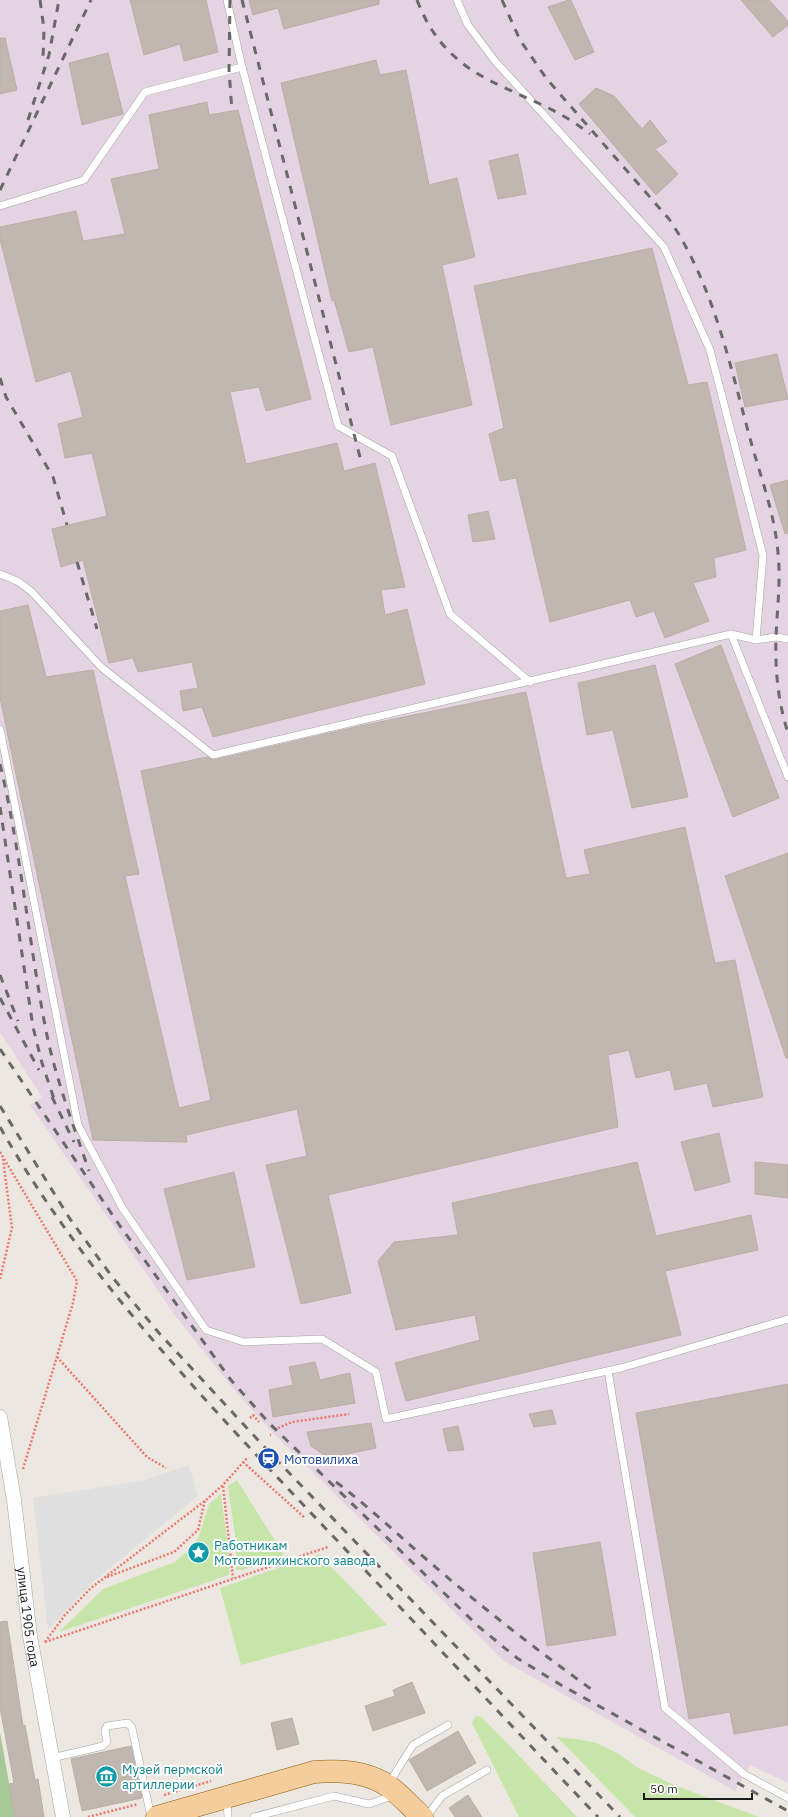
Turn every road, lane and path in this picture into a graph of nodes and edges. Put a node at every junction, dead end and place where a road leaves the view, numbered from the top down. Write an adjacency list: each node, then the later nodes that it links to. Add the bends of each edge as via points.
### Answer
1 (227, 0): 3 (lane)
2 (457, 0): 8 (lane, via 468,25 495,61 664,247 710,350 763,555)
3 (242, 67): 4 (lane, via 145,92 84,180); 9 (lane, via 338,426 392,456 450,614)
4 (0, 206)
5 (0, 574): 9 (lane, via 20,582 32,592 101,667 213,755)
6 (731, 634): 8 (lane); 9 (lane); 11 (lane)
7 (788, 639): 8 (lane, via 776,637)
8 (756, 640)
9 (530, 682)
10 (0, 729): 17 (lane, via 78,1125 123,1208 206,1330 244,1342 322,1339 376,1372 386,1419)
11 (788, 777)
12 (0, 1152): 13 (path)
13 (3, 1157): 14 (path, via 12,1228); 16 (path, via 77,1281)
14 (0, 1279)
15 (788, 1319): 17 (lane)
16 (57, 1357): 26 (path, via 147,1457); 27 (path)
17 (608, 1371): 38 (lane, via 665,1708 744,1774)
18 (349, 1414): 22 (path, via 292,1422)
19 (0, 1416): 23 (street, улица 1905 года)
20 (250, 1418): 21 (path, via 253,1415)
21 (259, 1422)
22 (278, 1428)
23 (3, 1457): 35 (street, улица 1905 года, via 14,1500 30,1636)
24 (248, 1457): 25 (path)
25 (243, 1462): 28 (path); 30 (path)
26 (166, 1468)
27 (23, 1470)
28 (223, 1485): 29 (path); 33 (path)
29 (206, 1500): 32 (path); 32 (path, via 198,1530 174,1552)
30 (305, 1518)
31 (328, 1547): 33 (path)
32 (103, 1578): 33 (path, via 79,1600 45,1642)
33 (233, 1578)
34 (448, 1725): 37 (lane, via 414,1745)
35 (52, 1758): 40 (street, улица 1905 года); 41 (lane, via 103,1746 107,1742 107,1726 128,1723 132,1728)
36 (487, 1770): 45 (lane, via 442,1796)
37 (392, 1790): 39 (main road, via 362,1774 330,1770 314,1772); 43 (lane, via 369,1804 334,1796); 44 (main road)
38 (788, 1798)
39 (228, 1807): 42 (main road)
40 (63, 1817)
41 (152, 1817)
42 (157, 1817)
43 (254, 1817)
44 (422, 1817)
45 (426, 1817)

